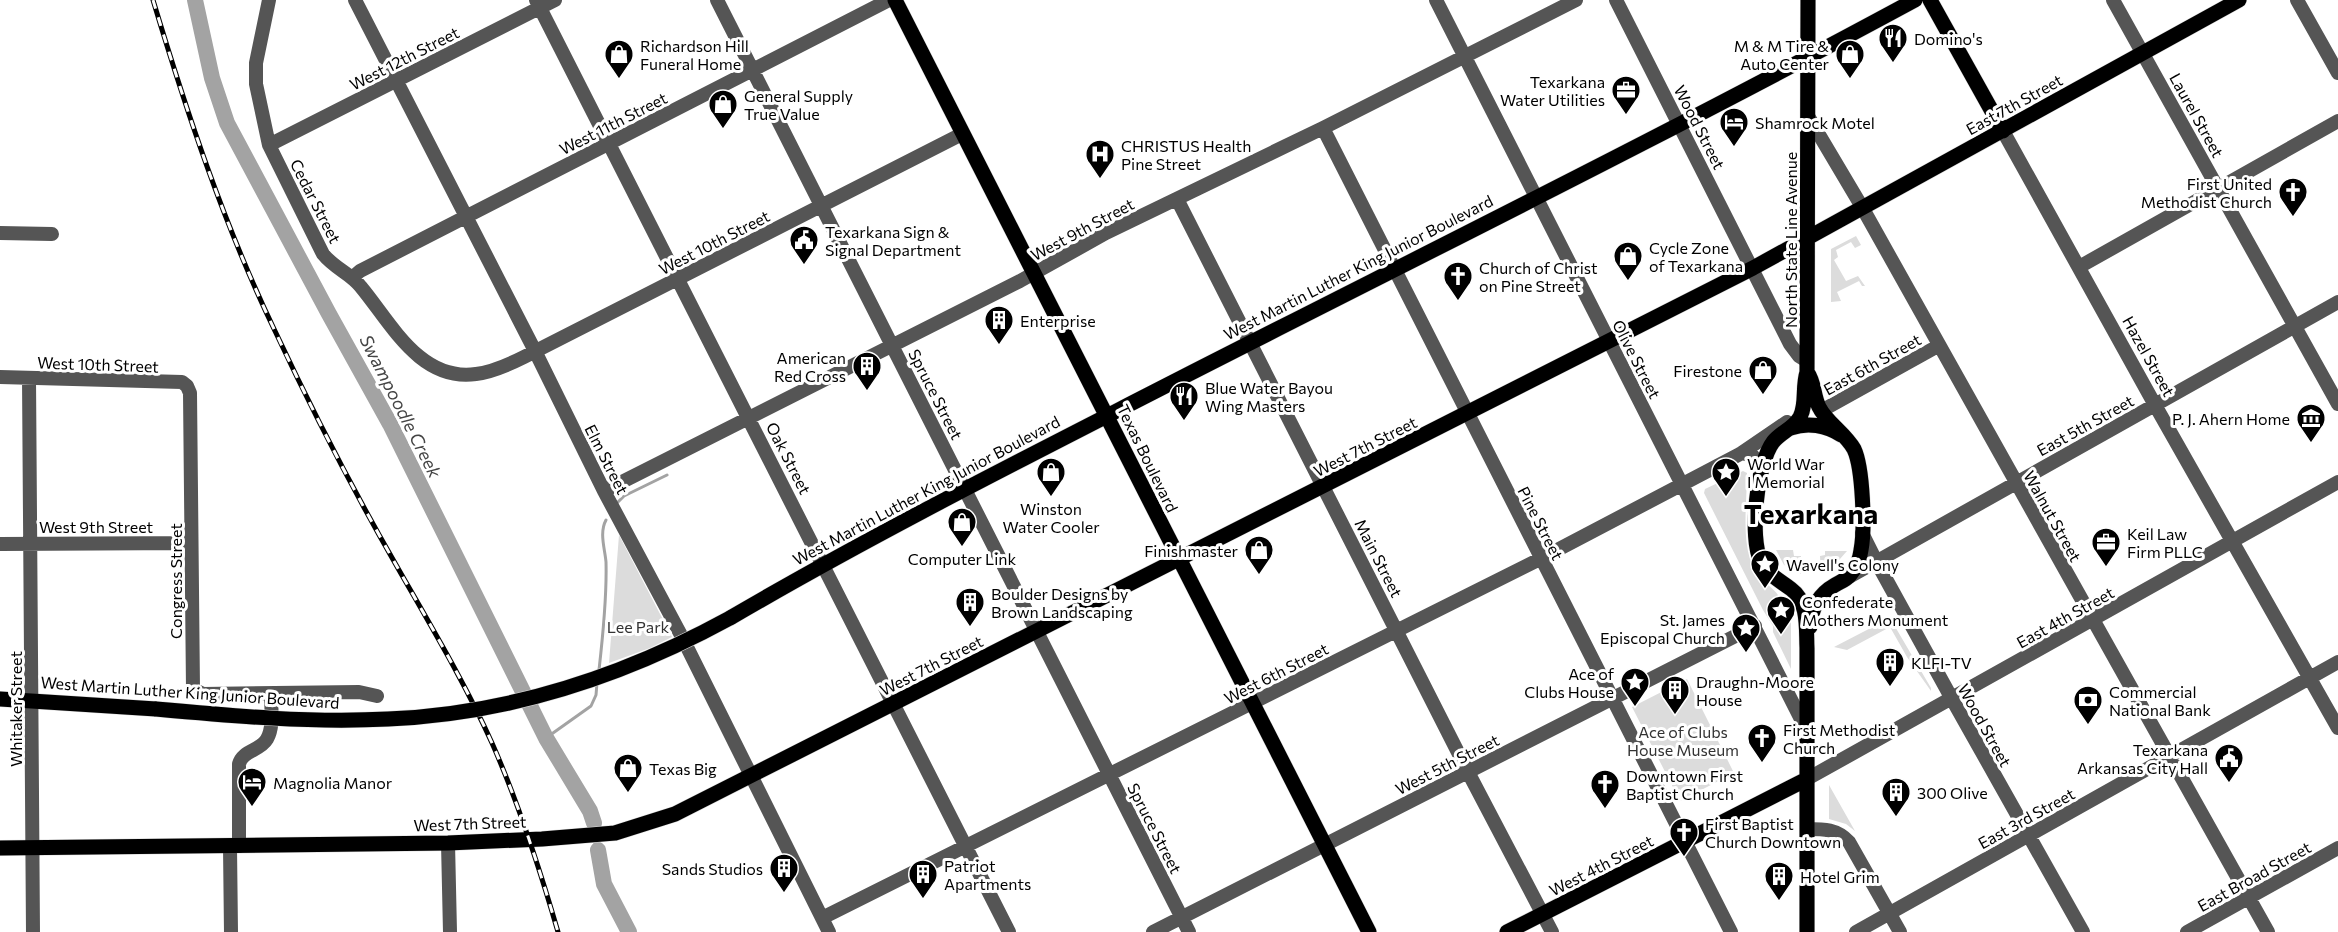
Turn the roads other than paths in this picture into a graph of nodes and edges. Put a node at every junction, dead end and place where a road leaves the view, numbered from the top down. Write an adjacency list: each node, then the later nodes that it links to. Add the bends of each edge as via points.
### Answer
1 (269, 0): 30 (street, Cedar Street, via 256,63 256,84)
2 (355, 0): 22 (street, Elm Street)
3 (555, 0): 16 (street, West 12th Street)
4 (717, 0): 20 (street, Spruce Street)
5 (890, 0): 20 (street, West 11th Street)
6 (895, 0): 28 (main road, Texas Boulevard)
7 (1436, 0): 18 (street, Olive Street)
8 (1576, 0): 18 (street, West 9th Street)
9 (1616, 0): 25 (street, Wood Street)
10 (1808, 0): 19 (main road, North State Line Avenue)
11 (1916, 0): 19 (main road, West Martin Luther King Junior Boulevard)
12 (1930, 0): 27 (main road, Hazel Street)
13 (2113, 0): 17 (street, Laurel Street)
14 (2239, 0): 17 (main road, East 7th Street)
15 (2297, 0): 21 (street)
16 (538, 4): 22 (street, West 12th Street); 29 (street, Oak Street)
17 (2143, 52): 27 (main road, East 7th Street); 31 (street, Laurel Street)
18 (1464, 56): 26 (street, West 9th Street); 32 (street, Olive Street)
19 (1808, 58): 23 (main road, North State Line Avenue); 25 (main road, West Martin Luther King Junior Boulevard)
20 (753, 71): 29 (street, West 11th Street); 34 (street, Spruce Street)
21 (2338, 73)
22 (396, 81): 30 (street, West 12th Street); 36 (street, Elm Street)
23 (1808, 116): 35 (street, Walnut Street); 39 (main road, North State Line Avenue)
24 (2338, 121): 31 (street)
25 (1680, 124): 32 (main road, West Martin Luther King Junior Boulevard); 41 (street, Wood Street)
26 (1323, 128): 33 (street, West 9th Street); 42 (street, Pine Street)
27 (2003, 131): 35 (main road, East 7th Street); 40 (street, Hazel Street)
28 (962, 134): 34 (street, West 10th Street); 43 (main road, Texas Boulevard)
29 (610, 142): 36 (street, West 11th Street); 45 (street, Oak Street)
30 (269, 145): 44 (street, Cedar Street, via 323,254 332,265)
31 (2219, 188): 40 (street); 47 (street, Laurel Street)
32 (1536, 196): 42 (main road, West Martin Luther King Junior Boulevard); 49 (street, Olive Street)
33 (1177, 199): 43 (street, West 9th Street); 48 (street, Main Street)
34 (821, 206): 45 (street, West 10th Street); 50 (street, Spruce Street)
35 (1862, 207): 39 (main road, East 7th Street); 51 (street, Walnut Street)
36 (465, 217): 44 (street, West 11th Street); 52 (street, Elm Street)
37 (0, 233): 38 (street)
38 (52, 234)
39 (1808, 239): 41 (main road, West 7th Street); 53 (main road, North State Line Avenue)
40 (2079, 267): 60 (street, Hazel Street)
41 (1753, 268): 49 (main road, West 7th Street); 53 (street, Wood Street, via 1790,344)
42 (1394, 270): 48 (main road, West Martin Luther King Junior Boulevard); 62 (street, Pine Street)
43 (1033, 273): 50 (street, West 9th Street); 63 (main road, Texas Boulevard)
44 (353, 277): 54 (street, Cedar Street, via 411,352 445,371)
45 (678, 279): 52 (street, West 10th Street); 64 (street, Oak Street)
46 (2338, 302): 47 (street, East 5th Street)
47 (2295, 327): 58 (street, Laurel Street); 60 (street, East 5th Street)
48 (1250, 342): 63 (main road, West Martin Luther King Junior Boulevard); 72 (street, Main Street)
49 (1609, 342): 62 (main road, West 7th Street); 71 (street, Olive Street)
50 (893, 345): 64 (street, West 9th Street); 73 (street, Spruce Street)
51 (1938, 346): 61 (street, East 6th Street); 70 (street, Walnut Street)
52 (535, 351): 54 (street, West 10th Street); 74 (street, Elm Street)
53 (1808, 367): 59 (main road, North State Line Avenue); 61 (main road, North State Line Avenue)
54 (478, 374)
55 (0, 377): 56 (street, West 10th Street)
56 (29, 378): 57 (street, West 10th Street, via 182,382); 77 (street, Whitaker Street)
57 (190, 393): 78 (street, Congress Street)
58 (2338, 404)
59 (1803, 405): 65 (main road, North State Line Avenue); 67 (street, West 6th Street, via 1791,419)
60 (2155, 405): 70 (street, East 5th Street); 76 (street, Hazel Street)
61 (1821, 411): 66 (main road, North State Line Avenue)
62 (1466, 414): 72 (main road, West 7th Street); 81 (street, Pine Street)
63 (1107, 415): 73 (main road, West Martin Luther King Junior Boulevard); 80 (main road, Texas Boulevard)
64 (749, 417): 74 (street, West 9th Street); 83 (street, Oak Street)
65 (1791, 428): 66 (main road, via 1818,425); 68 (main road, North State Line Avenue, via 1773,442)
66 (1850, 443): 75 (main road, North State Line Avenue, via 1857,460)
67 (1742, 453): 68 (street, via 1753,456); 71 (street, West 6th Street)
68 (1760, 470): 85 (main road, North State Line Avenue, via 1758,554 1769,573)
69 (2338, 482): 76 (street, East 4th Street)
70 (2015, 483): 82 (street, East 5th Street); 87 (street, Walnut Street)
71 (1683, 485): 81 (street, West 6th Street); 88 (street, Olive Street)
72 (1324, 487): 80 (main road, West 7th Street); 90 (street, Main Street)
73 (965, 488): 83 (main road, West Martin Luther King Junior Boulevard); 89 (street, Spruce Street)
74 (604, 491): 107 (street, Elm Street)
75 (1862, 533): 82 (street, Wood Street); 84 (main road, North State Line Avenue, via 1858,561)
76 (2232, 541): 87 (street, East 4th Street); 93 (street, Hazel Street)
77 (30, 543): 78 (street, West 9th Street); 79 (street, West 9th Street); 98 (street, Whitaker Street)
78 (191, 543): 94 (street, Congress Street, via 193,688 203,694)
79 (0, 544)
80 (1178, 558): 89 (main road, West 7th Street); 100 (main road, Texas Boulevard)
81 (1540, 559): 90 (street, West 6th Street); 99 (street, Pine Street)
82 (1876, 561): 84 (street, East 5th Street); 97 (street, Wood Street)
83 (824, 563): 98 (main road, West Martin Luther King Junior Boulevard, bridge, via 730,618 640,662 523,700 452,713 309,720); 101 (street, Oak Street)
84 (1849, 577): 86 (main road, North State Line Avenue)
85 (1791, 589): 86 (main road); 91 (main road, North State Line Avenue, via 1804,608)
86 (1827, 590): 91 (main road, North State Line Avenue, via 1812,613)
87 (2092, 620): 97 (street, East 4th Street); 104 (street, Walnut Street)
88 (1755, 626): 99 (street, West 5th Street); 103 (street, Olive Street)
89 (1037, 631): 101 (main road, West 7th Street); 106 (street, Spruce Street)
90 (1397, 631): 100 (street, West 6th Street); 105 (street, Main Street)
91 (1808, 648): 103 (main road, North State Line Avenue)
92 (2338, 662): 93 (street, East 3rd Street)
93 (2310, 678): 102 (street, Hazel Street); 104 (street, East 3rd Street)
94 (271, 695): 95 (street, Congress Street, via 359,692); 114 (street, via 267,738 242,756 238,765)
95 (377, 696)
96 (0, 699): 98 (main road, West Martin Luther King Junior Boulevard)
97 (1952, 699): 108 (street, East 4th Street); 110 (street, Wood Street)
98 (32, 700): 118 (street, Whitaker Street)
99 (1612, 700): 105 (street, West 5th Street); 111 (street, Pine Street)
100 (1252, 703): 106 (street, West 6th Street); 113 (main road, Texas Boulevard)
101 (895, 704): 107 (main road, West 7th Street); 115 (street, Oak Street)
102 (2338, 728)
103 (1808, 733): 108 (main road, North State Line Avenue)
104 (2168, 757): 110 (street, East 3rd Street); 119 (street, Walnut Street)
105 (1468, 772): 113 (street, West 5th Street); 121 (street, Main Street)
106 (1110, 774): 115 (street, West 6th Street); 123 (street, Spruce Street)
107 (751, 776): 112 (main road, West 7th Street, via 675,814 623,832); 122 (street, Elm Street)
108 (1807, 779): 109 (main road, North State Line Avenue); 111 (main road, West 4th Street)
109 (1807, 829): 120 (street, via 1833,831 1849,842); 135 (main road, North State Line Avenue)
110 (2029, 836): 120 (street, East 3rd Street); 138 (street, Wood Street)
111 (1685, 842): 121 (main road, West 4th Street); 134 (street, Pine Street)
112 (448, 843): 114 (main road, West 7th Street); 126 (street)
113 (1325, 845): 123 (street, West 5th Street); 131 (main road, Texas Boulevard)
114 (234, 846): 118 (main road, West 7th Street); 125 (street)
115 (966, 847): 122 (street, West 6th Street); 128 (street, Oak Street)
116 (0, 848): 118 (main road, West 7th Street)
117 (2338, 848): 119 (street, East Broad Street)
118 (33, 849): 124 (street, Whitaker Street)
119 (2248, 898): 139 (street, East Broad Street); 140 (street, Walnut Street)
120 (1890, 913): 136 (street, East 3rd Street); 137 (street)
121 (1543, 914): 132 (main road, West 4th Street); 133 (street, Main Street)
122 (822, 918): 127 (street, Elm Street)
123 (1182, 918): 129 (street, West 5th Street); 130 (street, Spruce Street)
124 (33, 932)
125 (231, 932)
126 (450, 932)
127 (829, 932)
128 (1010, 932)
129 (1153, 932)
130 (1189, 932)
131 (1369, 932)
132 (1507, 932)
133 (1552, 932)
134 (1731, 932)
135 (1807, 932)
136 (1856, 932)
137 (1900, 932)
138 (2083, 932)
139 (2187, 932)
140 (2268, 932)

